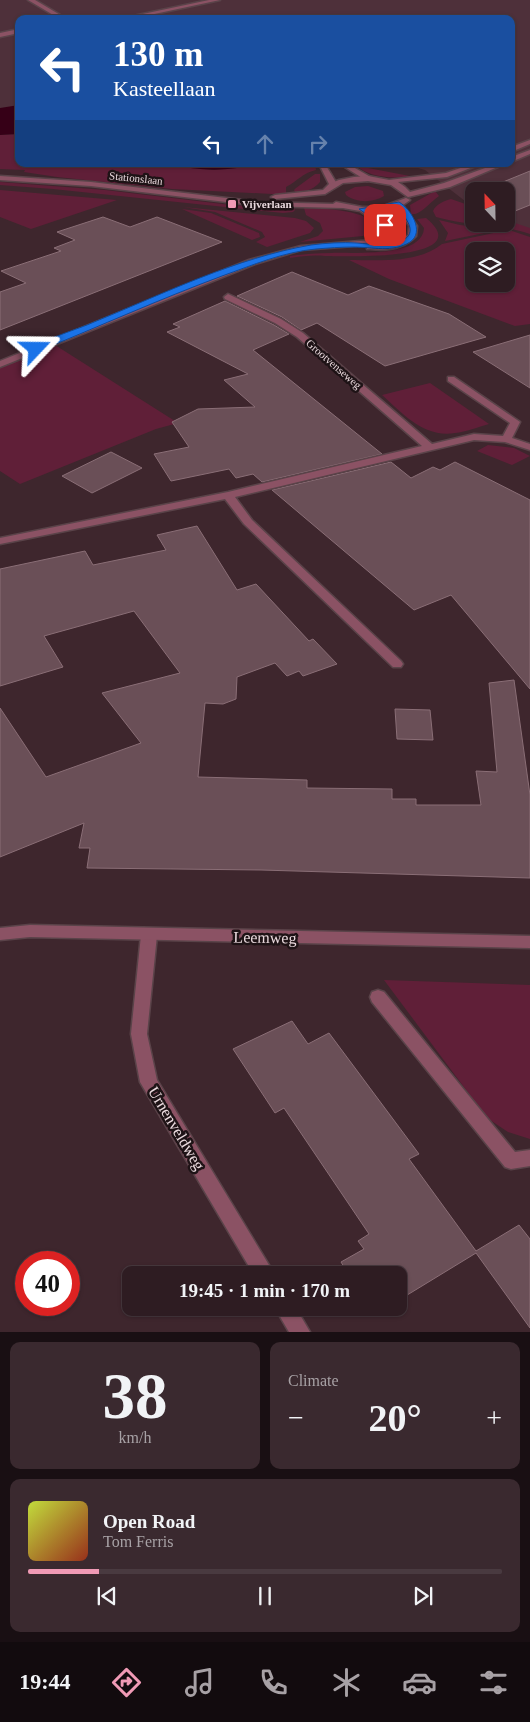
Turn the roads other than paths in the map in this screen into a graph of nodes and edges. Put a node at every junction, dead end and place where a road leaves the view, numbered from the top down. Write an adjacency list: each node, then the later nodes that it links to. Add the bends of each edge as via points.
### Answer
1 (31, 0): 3 (street)
2 (217, 0): 4 (street)
3 (57, 15)
4 (142, 15)
5 (15, 32): 6 (street)
6 (0, 35)
7 (530, 142): 8 (street)
8 (515, 148)
9 (530, 152): 10 (street)
10 (515, 158)
11 (324, 167): 18 (street)
12 (348, 167): 16 (street)
13 (470, 167): 17 (street, via 447,175)
14 (494, 167): 21 (street, via 447,185)
15 (0, 178): 20 (street, Stationslaan)
16 (370, 179): 17 (street); 18 (street)
17 (389, 182): 21 (street, via 403,187)
18 (333, 184): 19 (street)
19 (325, 192): 20 (street, Stationslaan, via 272,197); 23 (street, via 329,200)
20 (180, 194): 23 (street, Stationslaan, via 251,203)
21 (408, 195): 22 (street)
22 (399, 204): 24 (street); 25 (street, via 413,226 409,239 388,247)
23 (344, 206): 24 (street, Stationslaan)
24 (362, 209): 25 (street, via 385,225 389,234 382,239)
25 (355, 245): 27 (street, via 301,248 252,262)
26 (228, 297): 31 (street, Grootvenseweg, via 300,335)
27 (0, 364)
28 (451, 379): 29 (street, via 515,422)
29 (506, 439): 30 (street); 31 (street, via 474,437)
30 (530, 447)
31 (429, 448): 32 (street)
32 (228, 495): 33 (street); 34 (street, via 248,522)
33 (0, 541)
34 (397, 664)
35 (0, 934): 36 (street, Leemweg, via 30,931)
36 (149, 935): 37 (street, Leemweg); 40 (street, Urnenveldweg, via 139,1034 149,1082)
37 (530, 942)
38 (378, 997): 39 (street, via 512,1161)
39 (530, 1158)
40 (260, 1266)
41 (290, 1316): 42 (street)
42 (300, 1332)

